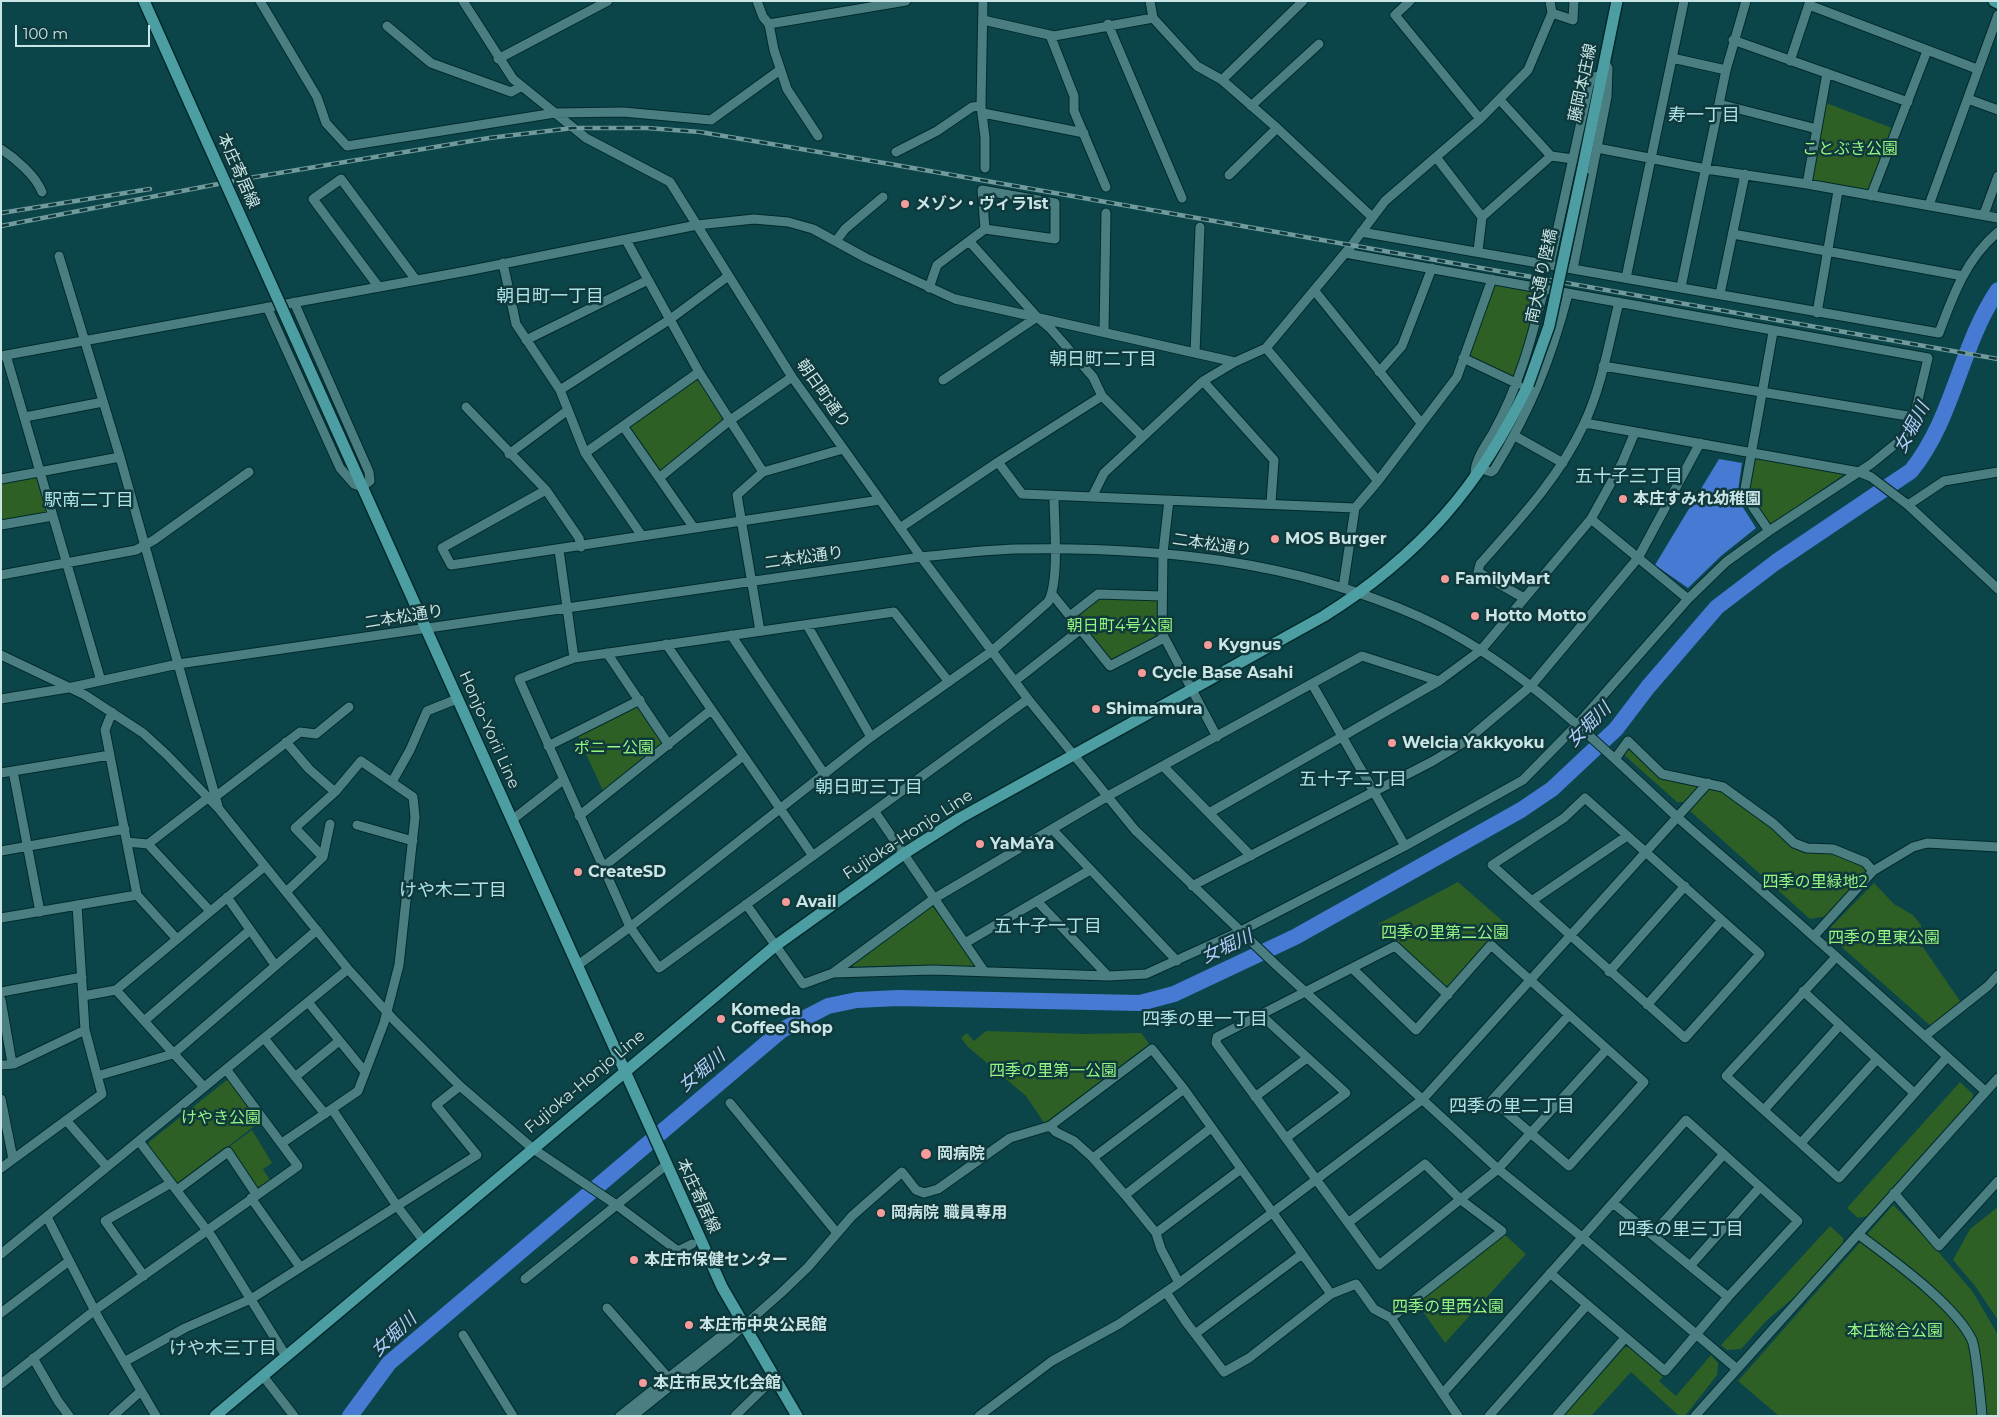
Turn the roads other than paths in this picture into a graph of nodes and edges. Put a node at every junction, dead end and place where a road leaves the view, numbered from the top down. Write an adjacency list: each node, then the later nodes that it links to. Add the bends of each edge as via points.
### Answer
1 (144, 1): 121 (main road, 本庄寄居線, bridge)
2 (260, 1): 46 (street, via 317,97 326,123 347,146)
3 (463, 1): 29 (street, 朝日町通り)
4 (608, 1): 29 (street)
5 (757, 1): 21 (street)
6 (906, 1): 21 (street)
7 (983, 1): 20 (street)
8 (1150, 1): 19 (street)
9 (1303, 1): 37 (street)
10 (1410, 1): 47 (street, via 1395,15)
11 (1550, 1): 17 (street)
12 (1574, 1): 17 (street, via 1573,20)
13 (1618, 1): 31 (main road, 藤岡本庄線)
14 (1684, 1): 28 (street)
15 (1746, 1): 25 (street)
16 (1809, 3): 27 (street); 30 (street)
17 (1552, 12): 40 (street, via 1528,70)
18 (1998, 15): 34 (street)
19 (1153, 18): 22 (street); 37 (street, via 1197,66)
20 (982, 20): 24 (street); 44 (street)
21 (769, 24): 32 (street)
22 (1108, 24): 24 (street); 71 (street)
23 (387, 26): 38 (street, via 431,62 511,92)
24 (1050, 35): 50 (street, via 1074,96 1074,111)
25 (1733, 40): 30 (street); 33 (street)
26 (1319, 44): 43 (street)
27 (1927, 51): 34 (street); 41 (street)
28 (1672, 58): 33 (street); 57 (street)
29 (498, 59): 38 (street, 朝日町通り)
30 (1790, 61): 35 (street)
31 (1604, 62): 36 (main road, 藤岡本庄線); 52 (street, via 1608,68 1607,96)
32 (780, 70): 46 (street, via 711,120 623,112); 51 (street, via 787,89)
33 (1726, 70): 42 (street)
34 (1977, 70): 39 (street)
35 (1827, 73): 41 (street); 49 (street)
36 (1601, 76): 58 (street, via 1590,81); 61 (main road, 藤岡本庄線)
37 (1222, 80): 43 (street)
38 (522, 86): 46 (street, 朝日町通り)
39 (1968, 99): 45 (street); 72 (street)
40 (1500, 100): 47 (street); 55 (street)
41 (1908, 102): 69 (street)
42 (1719, 104): 49 (street); 60 (street)
43 (1251, 106): 48 (street)
44 (982, 110): 50 (street); 54 (street, via 972,107 937,131); 59 (street)
45 (1998, 110)
46 (555, 113): 78 (street, 朝日町通り, via 586,138 670,182)
47 (1480, 119): 56 (street)
48 (1277, 128): 63 (street); 76 (street)
49 (1817, 129): 65 (street)
50 (1084, 133): 66 (street)
51 (818, 136)
52 (1597, 148): 57 (street); 94 (street)
53 (1, 149): 68 (street, via 9,153)
54 (896, 152)
55 (1551, 156): 58 (street); 75 (street)
56 (1436, 157): 75 (street); 76 (street, via 1385,201)
57 (1651, 157): 60 (street); 97 (street)
58 (1573, 159): 92 (street)
59 (984, 168)
60 (1706, 169): 62 (street); 102 (street)
61 (1582, 172): 130 (main road, 南大通り陸橋, bridge, via 1549,326)
62 (1745, 174): 65 (street); 83 (street)
63 (1229, 176)
64 (1998, 176): 74 (street)
65 (1807, 184): 67 (street)
66 (1106, 187)
67 (1838, 191): 69 (street); 88 (street)
68 (42, 192)
69 (1871, 196): 72 (street)
70 (883, 198): 85 (street, via 845,229)
71 (1182, 198)
72 (1929, 205): 74 (street)
73 (1106, 213): 114 (street)
74 (1984, 214): 77 (street)
75 (1482, 216): 87 (street)
76 (1372, 217): 81 (street)
77 (1998, 218)
78 (697, 225): 84 (street); 85 (street, via 754,219 788,222 813,229); 96 (street, 朝日町通り)
79 (1200, 227): 119 (street)
80 (985, 228): 80 (street, via 1054,239 1055,203 982,190); 86 (street)
81 (1361, 232): 87 (street); 89 (street)
82 (1998, 232): 95 (street, via 1980,249)
83 (1734, 234): 88 (street); 107 (street)
84 (626, 240): 91 (street); 100 (street)
85 (836, 241): 103 (street)
86 (970, 241): 103 (street, via 937,265); 112 (street)
87 (1478, 251): 92 (street)
88 (1829, 253): 95 (street); 111 (street)
89 (1345, 254): 93 (street); 105 (street)
90 (60, 256): 117 (street)
91 (503, 263): 99 (street); 116 (street, via 516,324)
92 (1550, 264): 94 (street)
93 (1432, 268): 98 (street); 126 (street, via 1402,346)
94 (1573, 269): 97 (street)
95 (1963, 276): 111 (street, via 1939,334)
96 (727, 277): 113 (street); 127 (street, 朝日町通り)
97 (1626, 278): 102 (street)
98 (1492, 279): 104 (street); 122 (street)
99 (416, 280): 101 (street); 101 (street, via 341,179 313,199)
100 (648, 280): 113 (street); 116 (street)
101 (378, 286): 108 (street)
102 (1681, 287): 107 (street)
103 (929, 288): 112 (street, via 955,299)
104 (1544, 289): 106 (street); 130 (street)
105 (1314, 290): 118 (street); 126 (street)
106 (1568, 294): 109 (street); 145 (street, via 1548,362)
107 (1720, 294): 111 (street)
108 (294, 302): 110 (street); 164 (street, via 369,472 370,481)
109 (1619, 302): 115 (street); 124 (street)
110 (267, 307): 117 (street); 164 (street, via 340,468 354,484)
111 (1817, 313)
112 (1037, 317): 114 (street); 128 (street); 133 (street, via 1093,377)
113 (669, 320): 125 (street); 131 (street)
114 (1104, 332): 119 (street)
115 (1773, 332): 132 (street); 138 (street, via 1928,358)
116 (526, 340): 131 (street)
117 (86, 341): 120 (street); 134 (street)
118 (1266, 348): 123 (street); 163 (street)
119 (1195, 353): 123 (street)
120 (4, 355): 137 (street)
121 (303, 355): 164 (main road, Honjo-Yorii Line)
122 (1463, 358): 130 (street); 140 (street, via 1457,377)
123 (1235, 362): 129 (street)
124 (1603, 366): 132 (street); 141 (street)
125 (699, 372): 139 (street); 142 (street)
126 (1379, 372): 140 (street)
127 (792, 377): 139 (street); 147 (street, 朝日町通り)
128 (943, 380)
129 (1203, 381): 144 (street); 170 (street, via 1274,460)
130 (1523, 385): 154 (main road, Fujioka-Honjo Line, via 1506,431); 162 (street, via 1482,453 1474,470)
131 (560, 390): 136 (street)
132 (1762, 391): 138 (street); 148 (street)
133 (1102, 396): 144 (street); 152 (street)
134 (103, 402): 137 (street); 151 (street)
135 (466, 407): 150 (street)
136 (568, 410): 149 (street); 150 (street)
137 (25, 417): 155 (street)
138 (1914, 417): 158 (street, via 1893,449)
139 (729, 421): 157 (street); 160 (street)
140 (1421, 422): 163 (street)
141 (1585, 423): 143 (street); 153 (street)
142 (623, 426): 149 (street); 160 (street)
143 (1635, 432): 146 (street); 174 (street)
144 (1142, 436): 167 (street, via 1104,473)
145 (1515, 436): 153 (street); 154 (street, via 1494,470)
146 (1700, 443): 148 (street); 187 (street)
147 (843, 449): 157 (street); 168 (street, 朝日町通り)
148 (1751, 452): 158 (street); 179 (street, via 1744,494)
149 (585, 453): 180 (street)
150 (509, 454): 165 (street)
151 (120, 457): 155 (street); 181 (street)
152 (998, 462): 166 (street, via 1022,494); 178 (street)
153 (1563, 463): 196 (street, via 1538,499 1480,564 1478,572)
154 (1482, 469): 162 (main road, Fujioka-Honjo Line)
155 (40, 472): 161 (street); 173 (street)
156 (249, 472): 181 (street)
157 (762, 472): 175 (street, via 737,495)
158 (1859, 472): 171 (street, via 1871,477); 179 (street)
159 (1998, 472): 171 (street, via 1944,481)
160 (659, 478): 177 (street)
161 (1, 479)
162 (1475, 480): 193 (main road, Fujioka-Honjo Line, via 1432,529)
163 (1378, 481): 172 (street)
164 (362, 487): 201 (main road, Honjo-Yorii Line)
165 (546, 490): 182 (street, via 579,538); 184 (street, via 442,548 451,565)
166 (1054, 496): 167 (street); 183 (street)
167 (1092, 497): 169 (street)
168 (880, 500): 175 (street); 178 (street, 朝日町通り)
169 (1169, 500): 170 (street); 185 (street)
170 (1271, 503): 172 (street)
171 (1905, 503): 192 (street)
172 (1354, 508): 191 (street)
173 (54, 516): 176 (street); 188 (street)
174 (1591, 519): 187 (street); 196 (street)
175 (741, 521): 177 (street); 190 (street)
176 (1, 525)
177 (694, 528): 180 (street)
178 (900, 528): 186 (street, 朝日町通り)
179 (1768, 531): 197 (street, via 1726,562)
180 (642, 536): 182 (street)
181 (144, 546): 188 (street); 212 (street)
182 (581, 547): 184 (street)
183 (1055, 549): 185 (street, 二本松通り); 186 (street, 二本松通り, via 1012,549); 194 (street)
184 (558, 550): 198 (street)
185 (1163, 553): 191 (street, 二本松通り, via 1265,567); 195 (street)
186 (921, 557): 190 (street, 二本松通り); 208 (street, 朝日町通り)
187 (1638, 558): 197 (street); 218 (street)
188 (67, 563): 189 (street); 213 (street)
189 (1, 575)
190 (751, 580): 198 (street, 二本松通り); 203 (street)
191 (1343, 588): 193 (street, 二本松通り)
192 (1998, 589)
193 (1360, 593): 207 (street, 二本松通り, via 1422,618); 220 (main road, Fujioka-Honjo Line)
194 (1052, 594): 199 (street); 208 (street, via 1043,607)
195 (1162, 596): 199 (street, via 1098,594); 205 (street)
196 (1524, 598): 207 (street)
197 (1688, 599): 228 (street)
198 (568, 608): 201 (street, 二本松通り); 211 (street)
199 (1071, 615): 202 (street)
200 (807, 625): 203 (street); 215 (street, via 894,612); 230 (street)
201 (425, 628): 212 (street, 二本松通り); 222 (main road, Honjo-Yorii Line)
202 (1081, 629): 205 (street, via 1110,666); 216 (street)
203 (760, 631): 204 (street)
204 (731, 635): 206 (street); 242 (street)
205 (1164, 638): 220 (street)
206 (666, 644): 209 (street); 226 (street)
207 (1481, 650): 214 (street); 218 (street, 二本松通り)
208 (992, 651): 215 (street); 216 (street, 朝日町通り)
209 (607, 653): 211 (street); 224 (street)
210 (1, 655): 219 (street)
211 (574, 658): 234 (street, via 519,679)
212 (178, 664): 213 (street, 二本松通り); 249 (street)
213 (100, 681): 219 (street, 二本松通り)
214 (1439, 681): 217 (street, via 1362,656); 229 (street)
215 (949, 682): 230 (street)
216 (1015, 682): 223 (street, 朝日町通り)
217 (1312, 684): 229 (street); 231 (street)
218 (1531, 686): 228 (street, 二本松通り); 247 (street, via 1466,741)
219 (68, 688): 221 (street, 二本松通り); 227 (street)
220 (1193, 688): 231 (street); 235 (main road, Fujioka-Honjo Line)
221 (1, 699)
222 (457, 699): 244 (street, via 427,711); 255 (main road, Honjo-Yorii Line)
223 (1028, 699): 235 (street, 朝日町通り); 251 (street)
224 (640, 700): 233 (street); 234 (street)
225 (349, 707): 232 (street, via 316,734 300,732)
226 (711, 710): 233 (street); 237 (street)
227 (112, 712): 236 (street, via 105,730); 249 (street, via 143,733)
228 (1577, 725): 238 (street, 二本松通り); 265 (street, via 1523,780)
229 (1342, 736): 247 (street); 252 (street)
230 (871, 737): 242 (street)
231 (1217, 737): 239 (street)
232 (286, 742): 246 (street); 249 (street)
233 (669, 744): 253 (street)
234 (548, 746): 243 (street)
235 (1074, 754): 248 (street, 朝日町通り); 269 (main road, Fujioka-Honjo Line)
236 (110, 755): 240 (street); 258 (street)
237 (743, 756): 250 (street); 274 (street)
238 (1614, 758): 245 (street, via 1628,742 1662,774); 254 (street, 二本松通り)
239 (1163, 766): 248 (street); 252 (street)
240 (13, 771): 241 (street); 264 (street)
241 (1, 773)
242 (825, 775): 250 (street)
243 (563, 780): 253 (street); 255 (street)
244 (392, 782): 246 (street, via 361,761); 261 (street, via 413,797)
245 (1708, 783): 254 (street); 276 (street, via 1723,787 1774,824 1794,843 1807,848 1832,848 1865,862)
246 (335, 792): 272 (street, via 295,828)
247 (1374, 792): 265 (street); 271 (street)
248 (1108, 796): 259 (street); 277 (street, 朝日町通り, via 1135,830)
249 (212, 797): 263 (street); 273 (street)
250 (780, 810): 270 (street); 291 (street)
251 (875, 812): 269 (street); 270 (street)
252 (1209, 813): 271 (street)
253 (580, 816): 274 (street)
254 (1678, 817): 268 (street); 296 (street, 二本松通り)
255 (512, 820): 303 (main road, Honjo-Yorii Line)
256 (330, 824): 272 (street)
257 (356, 824): 261 (street)
258 (125, 829): 262 (street); 264 (street)
259 (1052, 829): 275 (street); 282 (street)
260 (1628, 836): 268 (street); 283 (street); 283 (street, via 1585,798 1564,818 1492,865)
261 (412, 841): 322 (street, via 399,965)
262 (127, 842): 263 (street); 280 (street)
263 (148, 844): 287 (street)
264 (28, 846): 267 (street); 288 (street)
265 (1405, 846): 294 (street)
266 (1998, 847): 276 (street, via 1927,843 1913,847)
267 (1, 851)
268 (1647, 852): 278 (street); 295 (street)
269 (905, 853): 282 (street); 299 (main road, Fujioka-Honjo Line)
270 (813, 856): 285 (street)
271 (1251, 856): 277 (street)
272 (324, 857): 279 (street)
273 (265, 866): 279 (street); 281 (street)
274 (603, 867): 291 (street)
275 (1090, 870): 284 (street); 301 (street)
276 (1873, 871): 296 (street)
277 (1192, 886): 294 (street, 朝日町通り)
278 (1685, 886): 290 (street); 308 (street)
279 (286, 892): 293 (street)
280 (137, 894): 286 (street); 297 (street)
281 (227, 897): 287 (street); 292 (street)
282 (935, 898): 298 (street); 307 (street)
283 (1533, 900): 295 (street)
284 (1036, 901): 298 (street); 310 (street)
285 (746, 904): 291 (street, via 659,968); 299 (street)
286 (77, 905): 288 (street); 311 (street)
287 (210, 911): 297 (street)
288 (40, 912): 289 (street)
289 (1, 918)
290 (1722, 920): 321 (street); 321 (street, via 1760,954 1754,961 1685,1038)
291 (630, 928): 303 (street)
292 (250, 930): 302 (street); 325 (street)
293 (317, 930): 302 (street); 305 (street)
294 (1242, 933): 301 (street); 316 (street, 朝日町通り)
295 (1570, 936): 308 (street); 312 (street)
296 (1814, 936): 300 (street, 二本松通り)
297 (176, 938): 313 (street)
298 (965, 943): 306 (street)
299 (774, 946): 307 (street, via 803,984); 339 (main road, Fujioka-Honjo Line)
300 (1836, 957): 314 (street); 328 (street, 二本松通り)
301 (1177, 961): 310 (street, via 1146,974)
302 (276, 965): 332 (street)
303 (578, 966): 339 (main road, Honjo-Yorii Line)
304 (1353, 969): 316 (street); 317 (street, via 1395,946); 317 (street, via 1416,1030)
305 (348, 970): 320 (street); 322 (street)
306 (984, 971): 307 (street); 310 (street)
307 (833, 972)
308 (1609, 972): 321 (street)
309 (1998, 974): 328 (street, via 1988,986)
310 (1108, 976)
311 (82, 977): 315 (street); 318 (street)
312 (1531, 981): 317 (street, via 1491,945); 323 (street); 351 (street)
313 (116, 990): 318 (street); 325 (street)
314 (1803, 991): 326 (street); 353 (street, via 1726,1076)
315 (1, 992)
316 (1308, 992): 324 (street); 351 (street, 朝日町通り)
317 (1448, 995)
318 (83, 996): 327 (street)
319 (1, 1000): 336 (street)
320 (308, 1002): 329 (street); 330 (street)
321 (1647, 1005)
322 (387, 1012): 340 (street); 344 (street)
323 (1568, 1015): 331 (street); 359 (street, via 1492,1100)
324 (1262, 1016): 334 (street); 349 (street, via 1217,1037 1216,1043)
325 (144, 1021): 332 (street)
326 (1840, 1025): 335 (street); 353 (street)
327 (85, 1030): 336 (street); 341 (street)
328 (1925, 1036): 333 (street, 二本松通り)
329 (264, 1038): 338 (street); 342 (street)
330 (339, 1041): 340 (street); 342 (street)
331 (1607, 1049): 359 (street); 359 (street, via 1644,1082 1569,1166)
332 (173, 1054): 341 (street); 345 (street)
333 (1947, 1057): 347 (street, 二本松通り); 348 (street)
334 (1307, 1058): 349 (street); 360 (street, via 1346,1093)
335 (1877, 1059): 348 (street); 362 (street)
336 (12, 1063): 337 (street)
337 (1, 1065)
338 (226, 1069): 345 (street); 363 (street)
339 (624, 1070): 356 (main road, Honjo-Yorii Line); 364 (main road, Fujioka-Honjo Line)
340 (365, 1072): 354 (street, via 358,1091)
341 (97, 1076): 355 (street, via 102,1094)
342 (295, 1077): 354 (street)
343 (1998, 1078): 347 (street)
344 (460, 1086): 364 (street); 383 (street, via 436,1105 477,1155)
345 (204, 1087): 361 (street)
346 (1184, 1089): 357 (street, via 1152,1048); 358 (street); 366 (street)
347 (1985, 1091): 377 (street)
348 (1913, 1092): 362 (street, via 1839,1178)
349 (1255, 1097): 360 (street)
350 (1, 1099): 367 (street)
351 (1423, 1099): 371 (street, 朝日町通り); 373 (street)
352 (730, 1103): 388 (street)
353 (1764, 1110): 362 (street)
354 (328, 1112): 363 (street); 383 (street)
355 (66, 1120): 367 (street); 370 (street)
356 (646, 1120): 368 (main road, 本庄寄居線)
357 (1048, 1127): 366 (street, via 1074,1141); 388 (street, via 1010,1138 938,1189 924,1193 916,1190 902,1172)
358 (1211, 1128): 372 (street); 378 (street)
359 (1532, 1134): 371 (street)
360 (1286, 1138): 373 (street)
361 (139, 1141): 370 (street); 375 (street)
362 (1801, 1143)
363 (282, 1144): 379 (street, via 298,1166)
364 (532, 1148): 381 (street); 393 (main road, Fujioka-Honjo Line)
365 (1724, 1154): 376 (street); 382 (street, via 1686,1120); 391 (street)
366 (1093, 1158): 378 (street)
367 (13, 1159): 369 (street)
368 (665, 1163): 381 (street); 413 (main road, 本庄寄居線)
369 (1, 1168)
370 (107, 1168): 385 (street)
371 (1498, 1168): 380 (street); 392 (street, 朝日町通り)
372 (1240, 1169): 384 (street); 389 (street)
373 (1316, 1179): 384 (street); 386 (street)
374 (1998, 1181): 377 (street, via 1939,1246)
375 (174, 1186): 379 (street, via 228,1152); 387 (street); 401 (street, via 105,1221)
376 (1760, 1187): 398 (street); 406 (street, via 1798,1221)
377 (1894, 1193): 390 (street)
378 (1125, 1194): 389 (street)
379 (253, 1196): 387 (street); 399 (street)
380 (1461, 1200): 386 (street, via 1425,1164); 386 (street, via 1379,1265); 412 (street, via 1502,1231)
381 (613, 1203): 394 (street, via 678,1251); 402 (street)
382 (1613, 1203): 391 (street); 392 (street)
383 (397, 1206): 393 (street); 399 (street)
384 (1272, 1212): 396 (street); 403 (street)
385 (47, 1216): 395 (street); 397 (street)
386 (1348, 1223)
387 (207, 1230): 401 (street); 407 (street)
388 (837, 1233): 413 (street, via 781,1293)
389 (1156, 1234): 403 (street)
390 (1858, 1234): 421 (street); 443 (street, via 1927,1289 1958,1319 1972,1342)
391 (1652, 1235): 398 (street)
392 (1583, 1238): 400 (street); 415 (street, 朝日町通り)
393 (423, 1240): 418 (main road, Fujioka-Honjo Line)
394 (692, 1244)
395 (1, 1254)
396 (1302, 1254): 405 (street); 414 (street)
397 (70, 1261): 410 (street); 411 (street)
398 (1690, 1266): 406 (street)
399 (300, 1267): 407 (street)
400 (1550, 1273): 408 (street); 427 (street)
401 (144, 1276): 410 (street)
402 (525, 1279)
403 (1179, 1283): 404 (street)
404 (1166, 1292): 414 (street); 438 (street, via 1119,1324 1052,1361)
405 (1331, 1294): 412 (street, via 1356,1284 1374,1309); 414 (street, via 1249,1358 1224,1372)
406 (1728, 1297): 415 (street)
407 (251, 1299): 418 (street); 420 (street, via 185,1328)
408 (1587, 1305): 417 (street); 440 (street)
409 (607, 1308): 424 (street)
410 (95, 1310): 419 (street); 420 (street)
411 (1, 1313)
412 (1391, 1318): 427 (street)
413 (743, 1325): 423 (main road, 本庄寄居線); 424 (street, via 725,1333)
414 (1195, 1334)
415 (1696, 1334): 417 (street, via 1665,1371); 421 (street, 朝日町通り)
416 (463, 1335): 433 (street)
417 (1626, 1338): 441 (street)
418 (286, 1356): 422 (main road, Fujioka-Honjo Line)
419 (34, 1358): 425 (street); 429 (street)
420 (124, 1362): 426 (street)
421 (1737, 1369): 442 (street)
422 (263, 1376): 428 (street); 432 (main road, Fujioka-Honjo Line)
423 (775, 1377): 436 (street); 437 (main road, 本庄寄居線)
424 (670, 1381): 434 (street); 435 (street)
425 (1, 1384)
426 (141, 1391): 430 (street); 431 (street)
427 (1444, 1392): 439 (street)
428 (291, 1415)
429 (69, 1416)
430 (113, 1416)
431 (156, 1416)
432 (215, 1416)
433 (513, 1416)
434 (620, 1416)
435 (633, 1416)
436 (735, 1416)
437 (797, 1416)
438 (979, 1416)
439 (1458, 1416)
440 (1489, 1416)
441 (1557, 1416)
442 (1695, 1416)
443 (1982, 1416)

